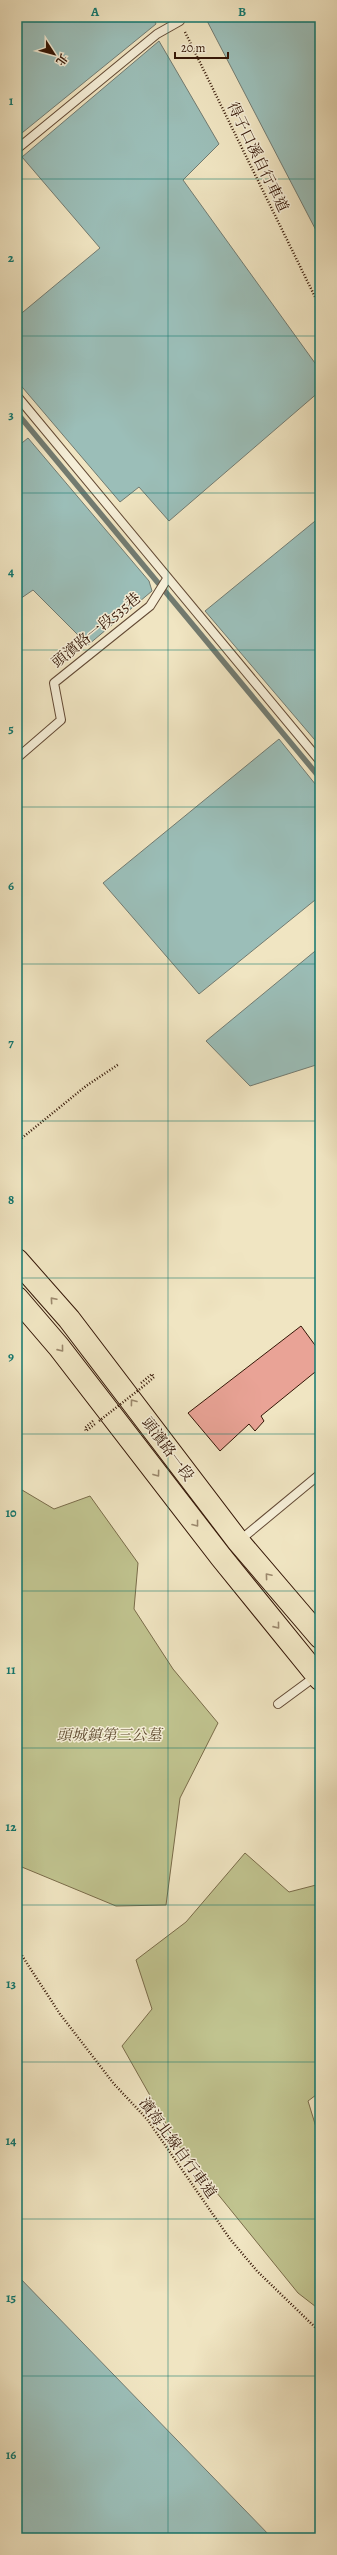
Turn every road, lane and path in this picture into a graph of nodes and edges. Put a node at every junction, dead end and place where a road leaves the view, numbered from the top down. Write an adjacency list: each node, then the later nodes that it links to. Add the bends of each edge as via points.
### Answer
1 (180, 21): 2 (lane, via 157,34); 3 (path, 得子口溪自行車道)
2 (17, 149)
3 (320, 307)
4 (17, 396): 5 (lane)
5 (167, 579): 6 (lane, 頭濱路一段535巷, via 150,606 54,683 61,720); 7 (lane)
6 (17, 758)
7 (320, 761)
8 (119, 1064): 9 (path, via 86,1086)
9 (17, 1142)
10 (17, 1260): 14 (main road, 頭濱路一段, one-way to 10, via 69,1319)
11 (17, 1298): 15 (main road, 頭濱路一段, one-way to 15, via 59,1346)
12 (145, 1380): 13 (path, bridge, via 152,1374 154,1376 86,1431 85,1428)
13 (94, 1421)
14 (156, 1432): 15 (main road); 17 (main road, 頭濱路一段)
15 (137, 1446): 18 (main road, 頭濱路一段, one-way to 18)
16 (320, 1474): 19 (lane)
17 (190, 1478): 18 (main road); 19 (main road, 頭濱路一段)
18 (172, 1494): 19 (main road, 頭濱路一段, one-way to 19)
19 (230, 1549): 20 (main road, 頭濱路一段, one-way to 19); 21 (main road, 頭濱路一段, one-way to 21)
20 (320, 1638)
21 (318, 1677): 22 (lane)
22 (278, 1704)
23 (17, 1948): 24 (path, 濱海北線自行車道, via 60,2014 114,2084 147,2119 230,2239 257,2271)
24 (320, 2332)

